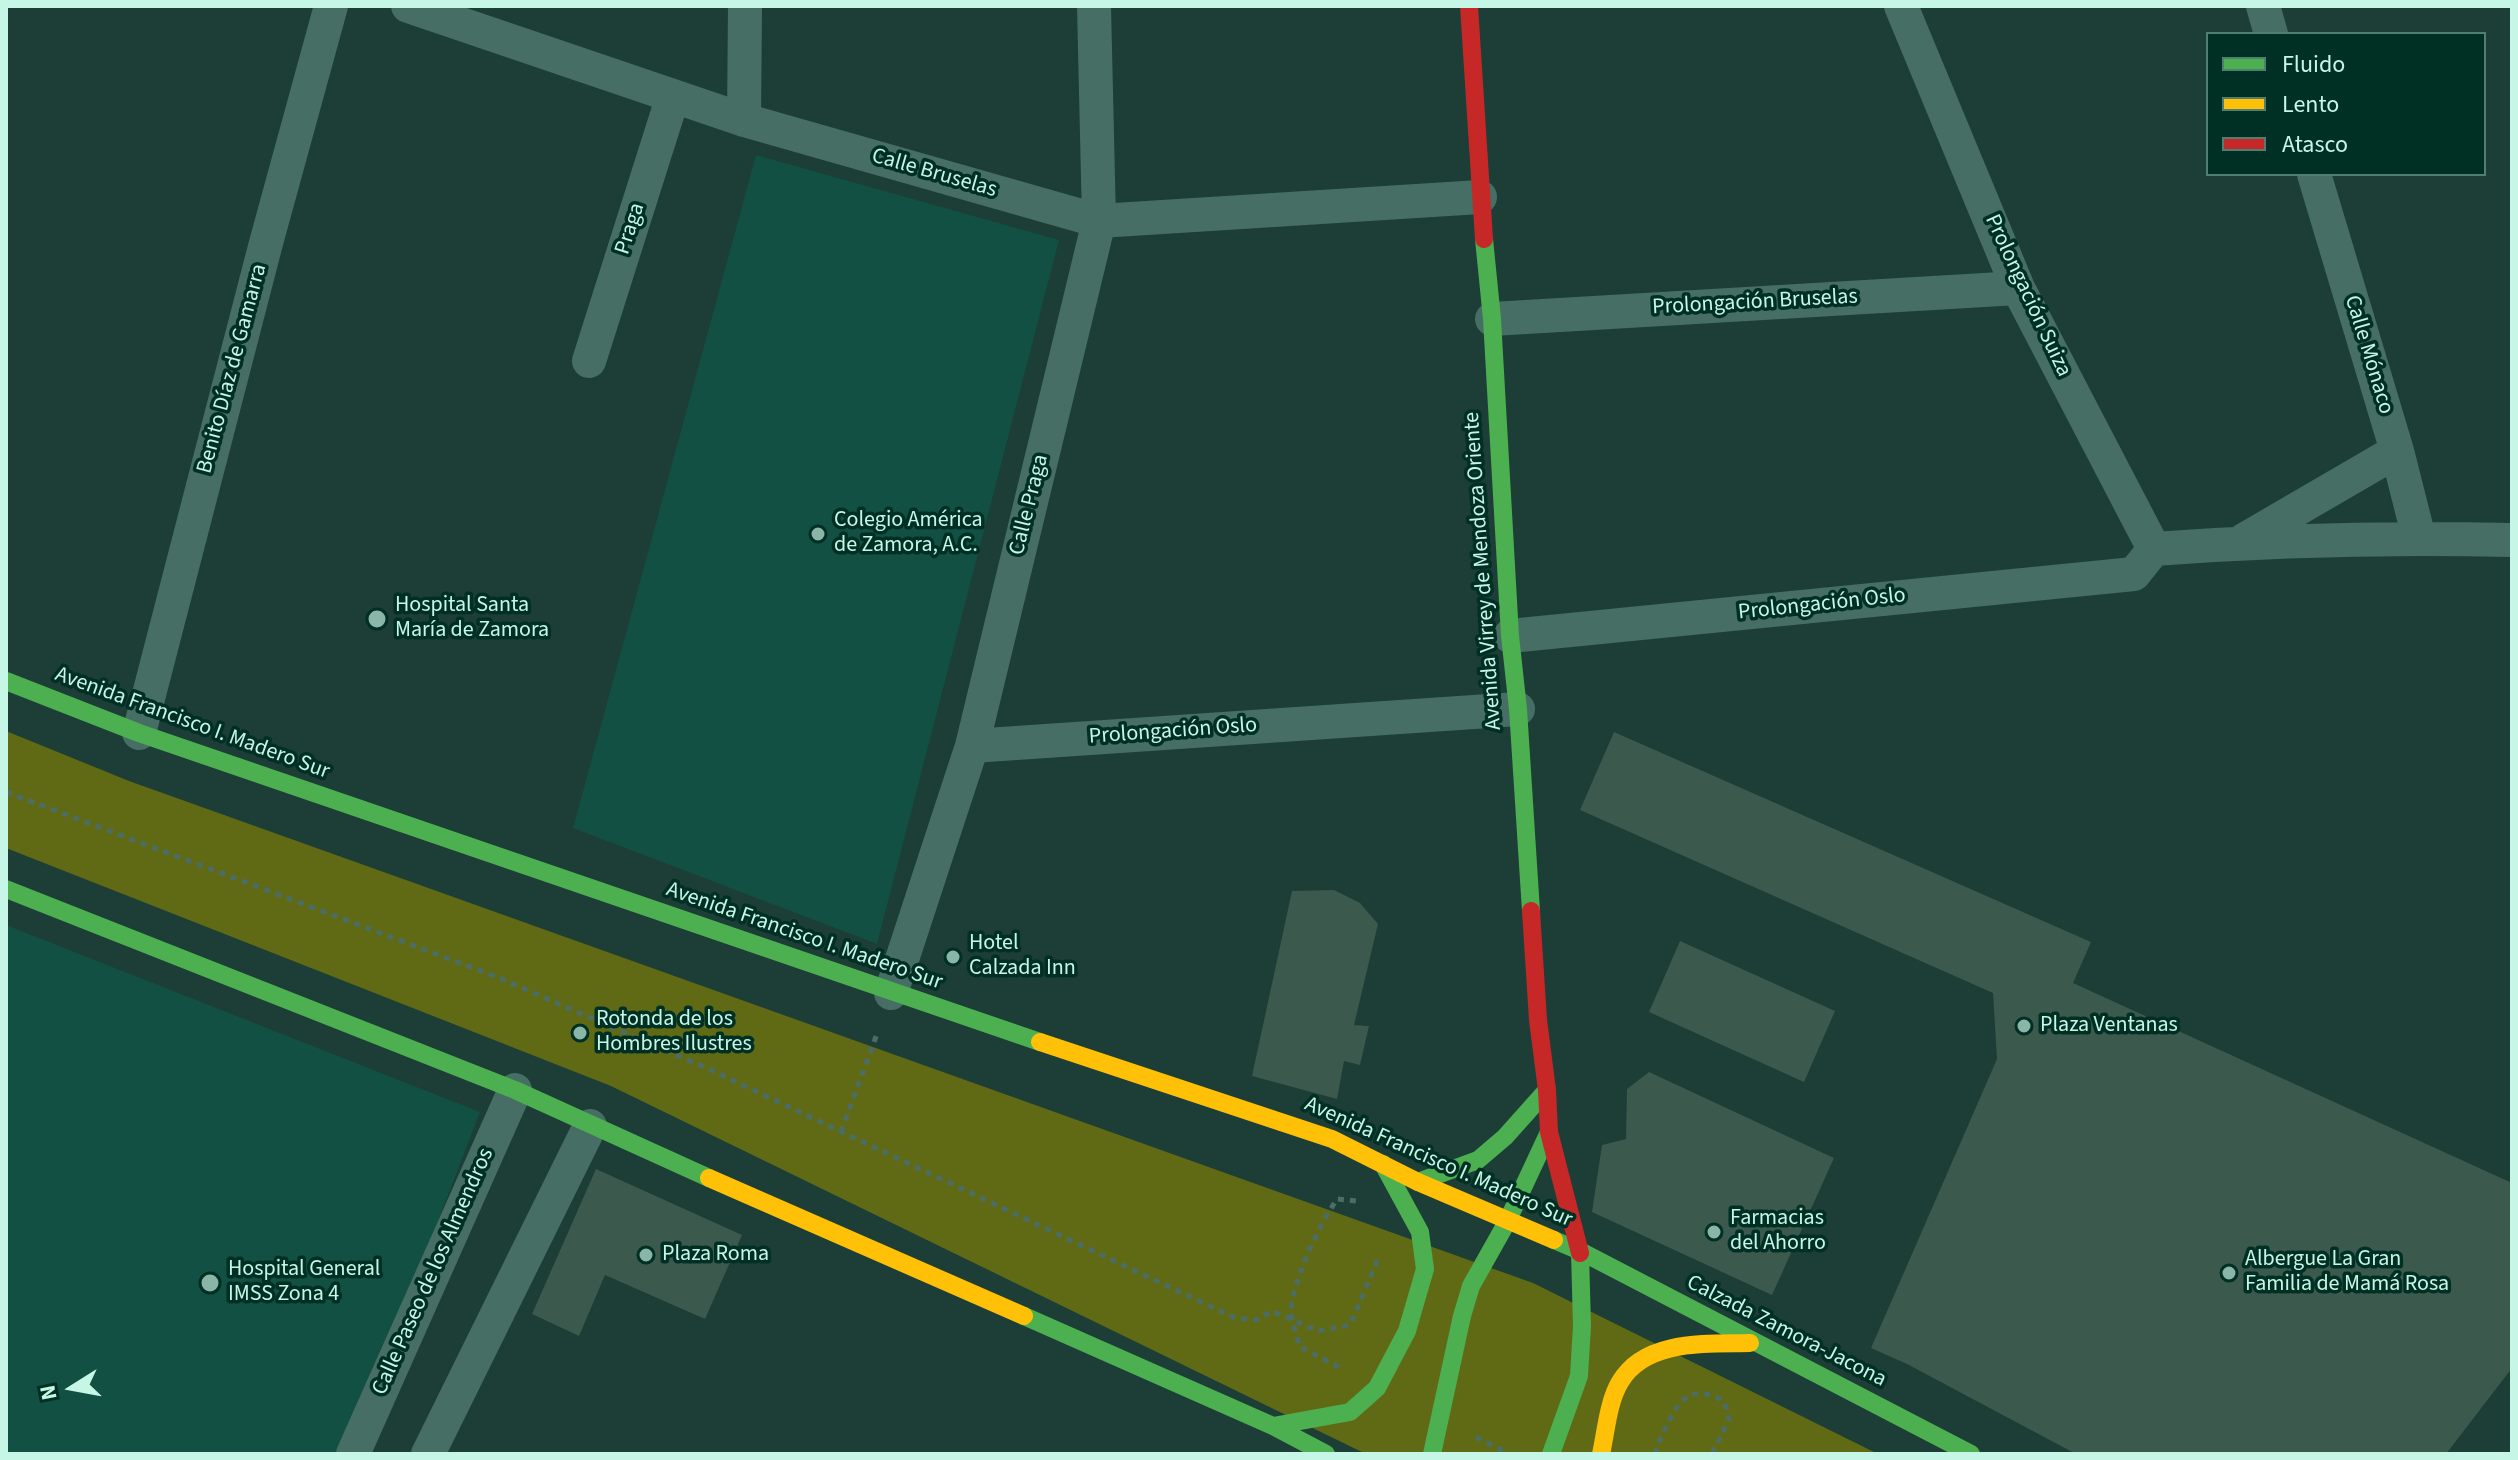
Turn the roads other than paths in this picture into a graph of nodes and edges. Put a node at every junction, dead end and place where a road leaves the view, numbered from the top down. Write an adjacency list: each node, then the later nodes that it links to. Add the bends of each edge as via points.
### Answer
1 (331, 6): 25 (street, Benito Díaz de Gamarra)
2 (408, 6): 9 (street, Calle Bruselas)
3 (745, 6): 10 (street)
4 (1094, 6): 13 (street, Calle Praga)
5 (1469, 6): 12 (main road, Avenida Virrey de Mendoza Oriente)
6 (1901, 6): 14 (street, Prolongación Suiza)
7 (2263, 6): 8 (street)
8 (2270, 32)
9 (673, 96): 10 (street, Calle Bruselas); 16 (street, Praga)
10 (744, 120): 13 (street, Calle Bruselas)
11 (2315, 176): 17 (street, Calle Mónaco)
12 (1480, 197): 13 (street, Calle Bruselas); 15 (main road, Avenida Virrey de Mendoza Oriente)
13 (1099, 221): 26 (street, Calle Praga)
14 (2018, 288): 15 (street, Prolongación Bruselas); 21 (street, Prolongación Suiza)
15 (1492, 319): 22 (main road, Avenida Virrey de Mendoza Oriente)
16 (589, 361)
17 (2397, 451): 18 (street, Calle Mónaco); 20 (street, Prolongación Oslo)
18 (2419, 538): 19 (street, Prolongación Oslo); 20 (street, Prolongación Oslo)
19 (2512, 540)
20 (2240, 542): 21 (street, Prolongación Oslo)
21 (2144, 562): 22 (street, Prolongación Oslo)
22 (1510, 636): 24 (main road, Avenida Virrey de Mendoza Oriente)
23 (6, 681): 25 (main road, Avenida Francisco I. Madero Sur)
24 (1518, 709): 26 (street, Prolongación Oslo); 30 (main road, Avenida Virrey de Mendoza Oriente)
25 (139, 733): 28 (main road, Avenida Francisco I. Madero Sur)
26 (972, 746): 28 (street, Calle Praga)
27 (6, 889): 29 (main road)
28 (891, 993): 33 (main road, Avenida Francisco I. Madero Sur, via 1332,1139)
29 (515, 1090): 31 (main road); 39 (street, Calle Paseo de los Almendros)
30 (1547, 1090): 32 (main road, Avenida Virrey de Mendoza Oriente); 34 (main road, via 1478,1160)
31 (590, 1126): 38 (main road); 40 (street)
32 (1549, 1132): 35 (main road, Avenida Virrey de Mendoza Oriente); 36 (main road, Avenida Virrey de Mendoza Oriente)
33 (1383, 1164): 34 (main road, Avenida Francisco I. Madero Sur); 38 (main road, via 1420,1232 1425,1269 1407,1331 1377,1388 1350,1412)
34 (1418, 1182): 35 (main road, Avenida Francisco I. Madero Sur)
35 (1507, 1222): 36 (main road, Avenida Francisco I. Madero Sur); 42 (main road, Avenida Virrey de Mendoza Oriente, via 1471,1286)
36 (1580, 1251): 37 (main road, Calzada Zamora-Jacona); 43 (main road, Avenida Virrey de Mendoza Oriente, via 1579,1376)
37 (1752, 1343): 44 (main road, via 1679,1345 1639,1361 1620,1383); 45 (main road, Calzada Zamora-Jacona)
38 (1273, 1426): 41 (main road)
39 (353, 1454)
40 (428, 1454)
41 (1326, 1454)
42 (1432, 1454)
43 (1551, 1454)
44 (1601, 1454)
45 (1971, 1454)

